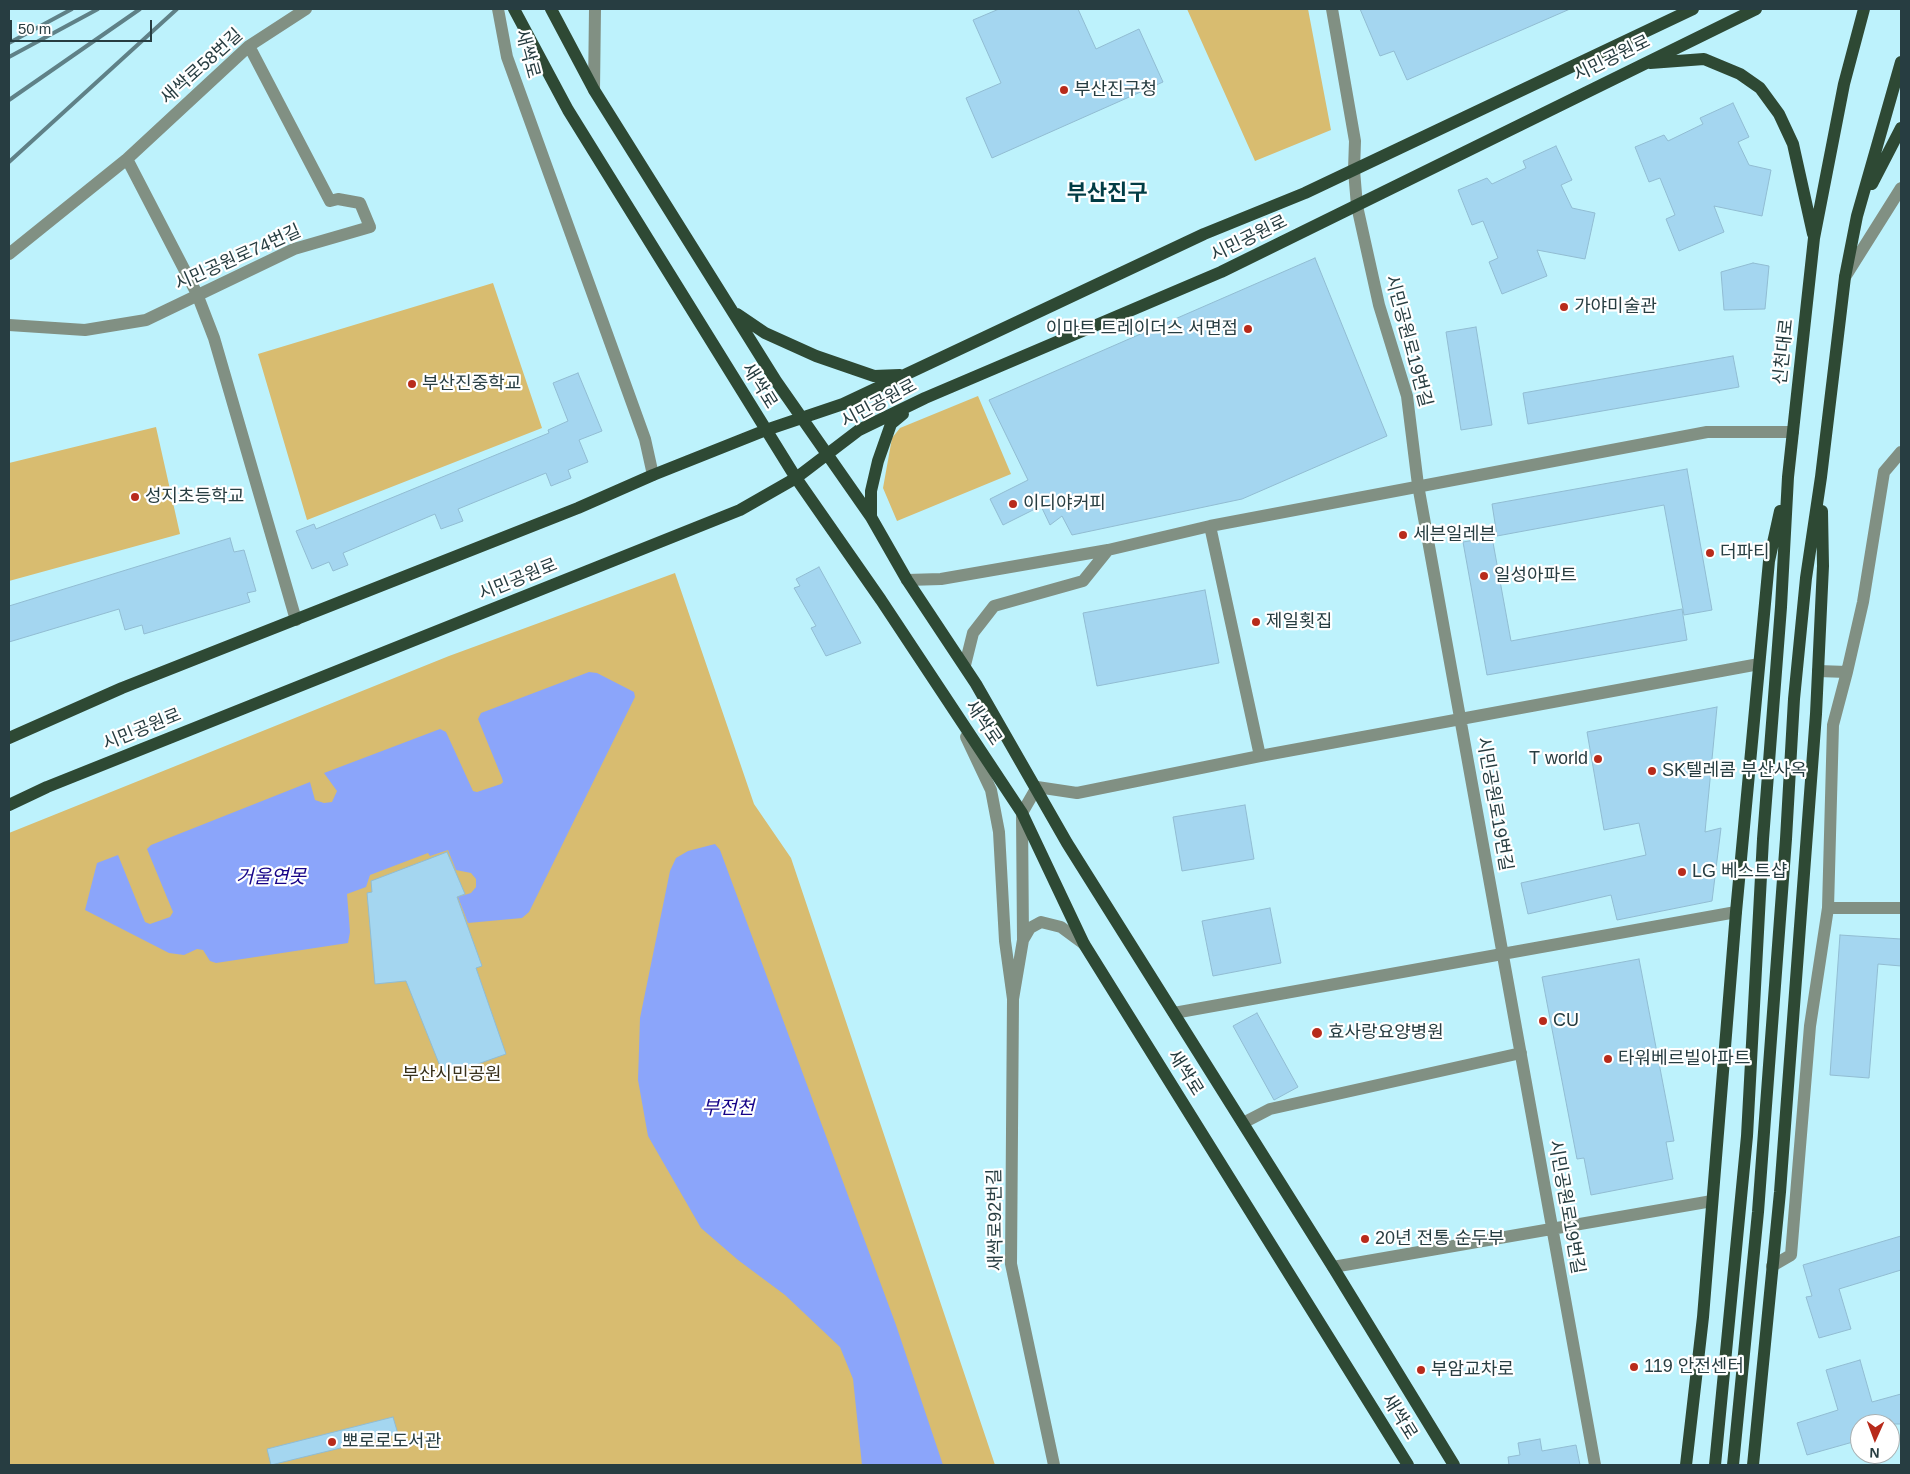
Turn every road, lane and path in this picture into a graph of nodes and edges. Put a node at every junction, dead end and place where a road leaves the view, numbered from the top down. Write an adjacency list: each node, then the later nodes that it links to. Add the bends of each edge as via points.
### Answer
1 (306, 9): 10 (street, 새싹로58번길)
2 (498, 9): 33 (street, 새싹로, via 507,57 645,439)
3 (514, 9): 29 (main road, 새싹로, via 568,110)
4 (551, 9): 13 (main road, 새싹로)
5 (595, 9): 13 (street)
6 (1332, 9): 16 (street, 시민공원로19번길, via 1355,141)
7 (1756, 9): 12 (main road, 시민공원로)
8 (1864, 9): 20 (main road, 신천대로, via 1844,84)
9 (1690, 10): 16 (main road, 시민공원로)
10 (249, 46): 15 (street, 새싹로58번길); 23 (street, 시민공원로74번길, via 330,201 338,199 360,203 370,227 294,249)
11 (1901, 62): 19 (main road)
12 (1642, 63): 18 (main road, 시민공원로); 20 (main road, via 1704,59 1740,74 1760,88 1779,114 1793,144)
13 (594, 90): 24 (main road, 새싹로)
14 (1901, 128): 19 (main road)
15 (127, 159): 21 (street, 새싹로58번길); 23 (street)
16 (1354, 170): 18 (street, 시민공원로19번길); 26 (main road, 시민공원로, via 1204,234)
17 (1901, 188): 22 (street)
18 (1357, 206): 27 (main road, 시민공원로, via 1221,272); 37 (street, 시민공원로19번길, via 1379,305 1407,396)
19 (1856, 216): 22 (main road)
20 (1814, 238): 30 (main road, 신천대로)
21 (9, 254)
22 (1845, 277): 35 (main road)
23 (196, 294): 25 (street, 시민공원로74번길, via 146,320 85,330); 42 (street, via 214,338)
24 (732, 310): 26 (main road, via 765,333 816,356 874,376); 28 (main road, 새싹로)
25 (9, 325)
26 (907, 374): 28 (main road, 시민공원로, via 843,404)
27 (925, 398): 32 (main road, 시민공원로, via 859,430); 38 (main road, via 891,424 871,491)
28 (800, 418): 29 (main road, 시민공원로); 32 (main road, 새싹로)
29 (766, 430): 33 (main road, 시민공원로); 36 (main road, 새싹로)
30 (1793, 432): 34 (main road, 신천대로); 37 (street, via 1707,432)
31 (1901, 452): 46 (street, via 1884,472)
32 (828, 454): 36 (main road, 시민공원로); 38 (main road, 새싹로)
33 (653, 475): 42 (main road, 시민공원로)
34 (1788, 477): 43 (main road, via 1769,561); 73 (main road, 신천대로, via 1747,1136)
35 (1821, 477): 45 (main road, via 1823,566); 74 (main road, via 1806,578 1794,699 1758,1212)
36 (796, 478): 47 (main road, 새싹로); 52 (main road, 시민공원로, via 740,510)
37 (1418, 485): 39 (street); 48 (street, 시민공원로19번길)
38 (871, 517): 41 (main road, 새싹로)
39 (1210, 526): 40 (street); 50 (street)
40 (1108, 550): 41 (street, via 941,579); 44 (street, via 1083,582 994,606 973,633)
41 (907, 580): 44 (main road, 새싹로)
42 (296, 620): 49 (main road, 시민공원로, via 122,688)
43 (1760, 664): 48 (street); 56 (main road)
44 (965, 665): 51 (main road, 새싹로)
45 (1818, 672): 46 (street); 66 (main road)
46 (1847, 672): 54 (street, via 1833,725)
47 (950, 704): 53 (main road, 새싹로); 60 (street, 새싹로92번길, via 977,759 992,798 1000,832 1005,941)
48 (1461, 719): 50 (street, 시민공원로19번길); 59 (street, 시민공원로19번길)
49 (9, 738)
50 (1260, 756): 51 (street, via 1077,793)
51 (1037, 787): 53 (street); 61 (main road, 새싹로, via 1067,843)
52 (9, 805)
53 (1022, 813): 57 (street, 새싹로92번길); 58 (main road, 새싹로)
54 (1828, 908): 55 (street); 66 (street, via 1810,1026 1791,1255)
55 (1901, 908)
56 (1736, 912): 59 (street); 64 (main road)
57 (1023, 940): 58 (street, via 1030,928 1041,922 1062,927); 60 (street, 새싹로92번길)
58 (1084, 944): 69 (main road, 새싹로)
59 (1503, 954): 61 (street); 62 (street, 시민공원로19번길)
60 (1013, 999): 68 (street, 새싹로92번길, via 1011,1264)
61 (1174, 1013): 63 (main road, 새싹로)
62 (1521, 1053): 63 (street, via 1270,1109); 65 (street, 시민공원로19번길)
63 (1243, 1122): 67 (main road, 새싹로)
64 (1712, 1201): 65 (street); 72 (main road)
65 (1552, 1229): 67 (street); 71 (street, 시민공원로19번길)
66 (1772, 1266): 75 (main road)
67 (1333, 1267): 70 (main road, 새싹로)
68 (1054, 1465)
69 (1408, 1465)
70 (1454, 1465)
71 (1595, 1465)
72 (1686, 1465)
73 (1715, 1465)
74 (1733, 1465)
75 (1753, 1465)

